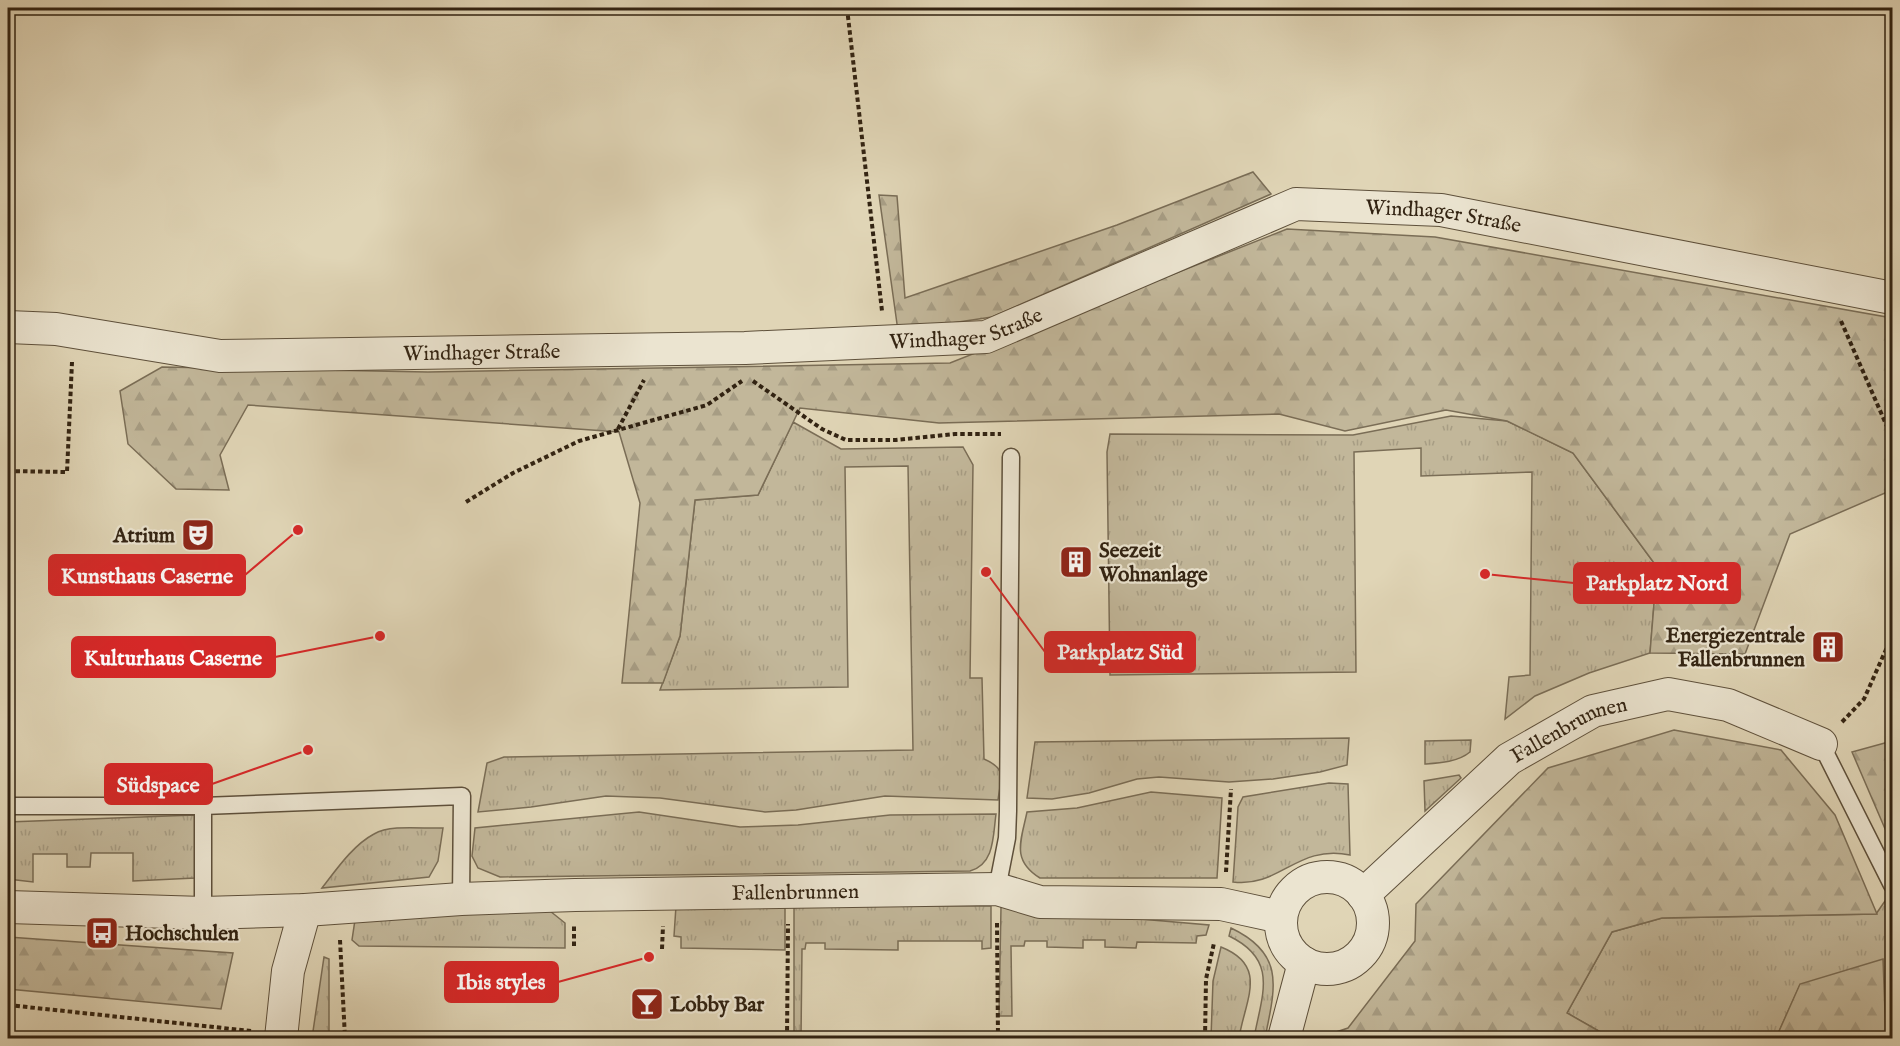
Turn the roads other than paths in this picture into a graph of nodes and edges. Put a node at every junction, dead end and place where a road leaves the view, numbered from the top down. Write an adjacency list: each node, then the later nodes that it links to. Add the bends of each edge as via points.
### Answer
1 (1893, 298): 2 (street, Windhager Straße, via 1441,210 1296,204 986,337 659,350 220,356 57,329)
2 (8, 327)
3 (1011, 457): 8 (lane, via 1008,811)
4 (1821, 744): 7 (lane); 9 (street, Fallenbrunnen, via 1728,705 1668,694 1593,711 1509,759)
5 (8, 806): 6 (lane)
6 (203, 807): 10 (lane, via 462,796); 13 (lane)
7 (1893, 885)
8 (997, 889): 10 (street, Fallenbrunnen); 14 (street, Fallenbrunnen, via 1040,902 1221,904)
9 (1363, 895): 14 (street, via 1350,883 1333,877 1315,878 1299,886 1286,900); 15 (street, via 1371,911 1372,929 1367,946 1355,960 1339,968 1321,969)
10 (461, 899): 12 (street, Fallenbrunnen)
11 (8, 907): 13 (street, Fallenbrunnen)
12 (305, 910): 13 (street, Fallenbrunnen); 16 (street)
13 (203, 913)
14 (1281, 917): 15 (street, via 1282,935 1290,951)
15 (1304, 963): 17 (street)
16 (268, 1035)
17 (1284, 1038)

